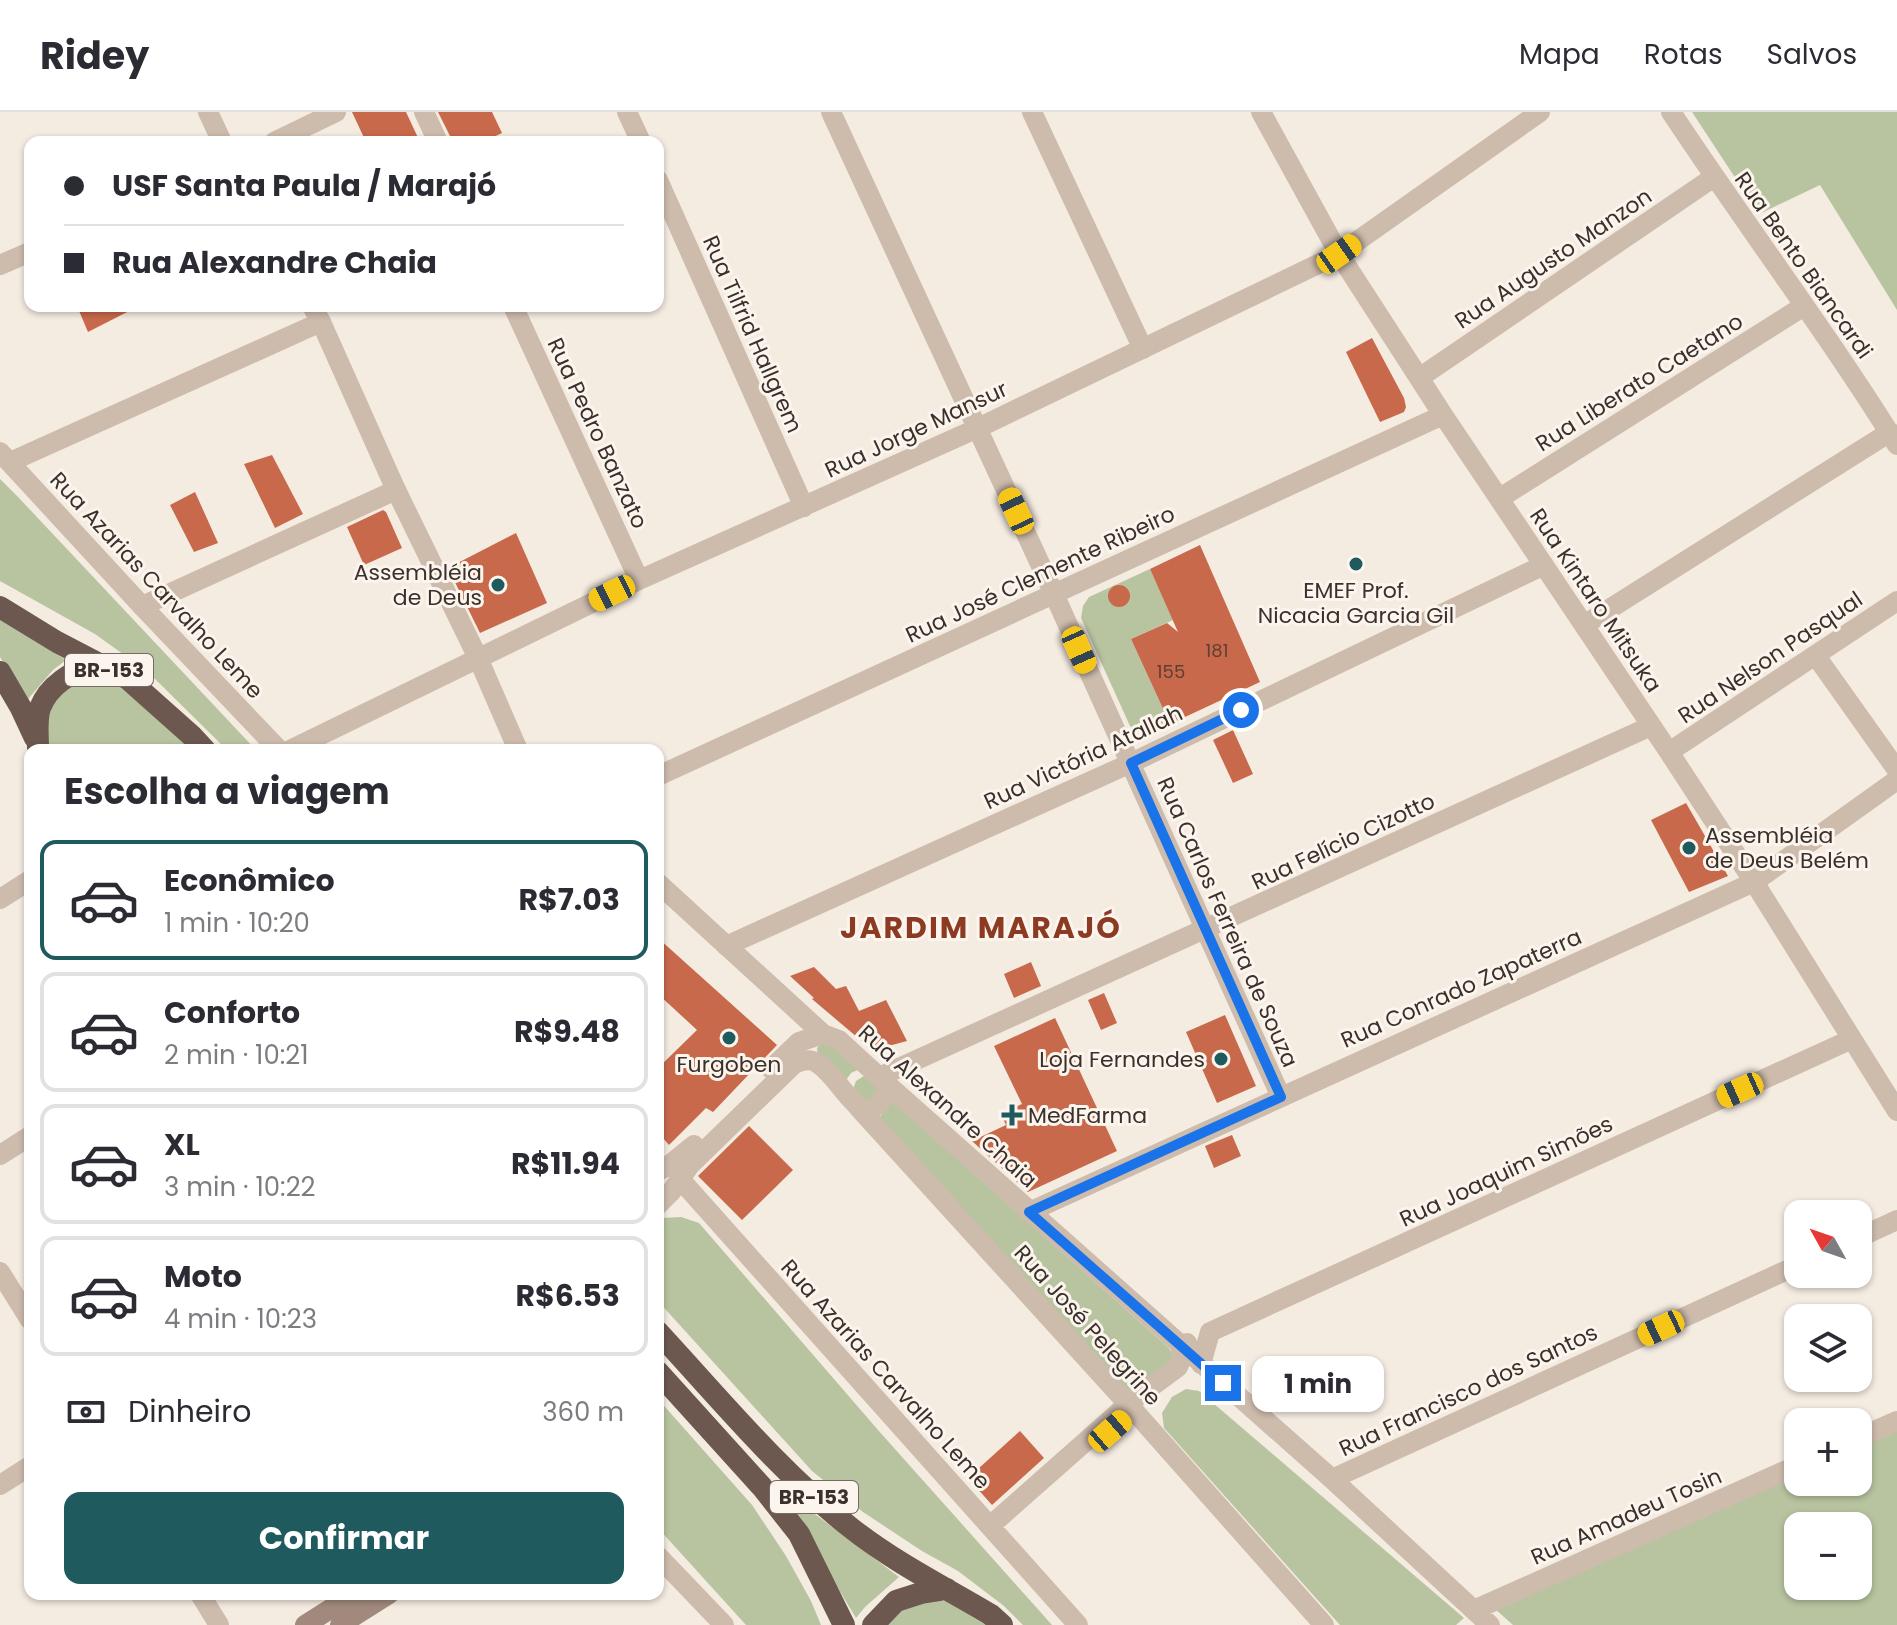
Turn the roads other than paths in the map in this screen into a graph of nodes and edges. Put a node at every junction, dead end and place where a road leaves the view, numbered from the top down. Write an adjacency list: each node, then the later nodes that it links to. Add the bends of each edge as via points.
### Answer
1 (208, 112): 10 (street)
2 (336, 112): 11 (street)
3 (424, 112): 12 (street)
4 (627, 112): 13 (street)
5 (831, 112): 25 (street, Rua Carlos Ferreira de Souza)
6 (1032, 112): 22 (street)
7 (1261, 112): 16 (street, Rua Kintaro Mitsuka)
8 (1540, 112): 16 (street, Rua Jorge Mansur)
9 (1671, 112): 14 (street, Rua Bento Biancardi)
10 (219, 136)
11 (286, 136)
12 (435, 136)
13 (638, 136)
14 (1714, 177): 19 (street, Rua Bento Biancardi); 23 (street, Rua Augusto Manzon)
15 (664, 193): 30 (street, Rua Tilfrid Hallgrem)
16 (1339, 254): 22 (street, Rua Jorge Mansur); 23 (street, Rua Kintaro Mitsuka)
17 (24, 255): 18 (street)
18 (0, 265)
19 (1804, 306): 26 (street, Rua Bento Biancardi); 29 (street, Rua Liberato Caetano)
20 (516, 312): 32 (street, Rua Pedro Banzato)
21 (316, 314): 27 (street); 28 (street)
22 (1143, 349): 25 (street, Rua Jorge Mansur)
23 (1419, 378): 24 (street, Rua Kintaro Mitsuka)
24 (1443, 415): 29 (street, Rua Kintaro Mitsuka); 33 (street, Rua José Clemente Ribeiro)
25 (978, 428): 30 (street, Rua Jorge Mansur); 33 (street, Rua Carlos Ferreira de Souza)
26 (1893, 438): 37 (street)
27 (5, 457): 35 (street, Rua Azarias Carvalho Leme)
28 (396, 490): 35 (street); 39 (street)
29 (1500, 498): 31 (street, Rua Kintaro Mitsuka)
30 (804, 507): 32 (street, Rua Jorge Mansur)
31 (1544, 565): 37 (street, Rua Kintaro Mitsuka); 50 (street, Rua Victória Atallah)
32 (639, 580): 39 (street, Rua Jorge Mansur)
33 (1054, 594): 50 (street, Rua Carlos Ferreira de Souza); 52 (street, Rua José Clemente Ribeiro)
34 (1897, 601): 38 (street, Rua Nelson Pasqual)
35 (142, 606): 46 (street, Rua Azarias Carvalho Leme)
36 (0, 607): 40 (highway, BR-153)
37 (1584, 625): 42 (street, Rua Kintaro Mitsuka)
38 (1816, 656): 49 (street, Rua Nelson Pasqual); 51 (street)
39 (478, 658): 47 (street, Rua Jorge Mansur); 48 (street)
40 (93, 663): 44 (highway, via 51,689 39,710); 45 (highway, BR-153, via 128,679)
41 (0, 672): 43 (highway)
42 (1651, 726): 49 (street, Rua Kintaro Mitsuka); 58 (street, Rua Felício Cizotto)
43 (38, 744)
44 (40, 744)
45 (199, 744)
46 (273, 744)
47 (302, 744)
48 (515, 744)
49 (1669, 752): 54 (street, Rua Kintaro Mitsuka)
50 (1131, 763): 58 (street, Rua Carlos Ferreira de Souza); 59 (street, Rua Victória Atallah)
51 (1897, 770)
52 (664, 773)
53 (1897, 780): 54 (street, Rua Conrado Zapaterra)
54 (1754, 882): 61 (street, Rua Kintaro Mitsuka); 63 (street, Rua Conrado Zapaterra)
55 (24, 884): 57 (street)
56 (664, 889): 59 (street, Rua Alexandre Chaia)
57 (0, 899)
58 (1206, 930): 62 (street, Rua Felício Cizotto); 63 (street, Rua Carlos Ferreira de Souza)
59 (726, 946): 60 (street, Rua Alexandre Chaia)
60 (823, 1034): 62 (street, Rua Alexandre Chaia, via 839,1040); 68 (street, via 799,1042)
61 (1852, 1039): 65 (street, Rua Kintaro Mitsuka); 76 (street, Rua Joaquim Simões)
62 (880, 1078): 64 (street, via 863,1073 853,1079); 64 (street, via 885,1097 879,1105 869,1109); 70 (street, Rua Alexandre Chaia)
63 (1281, 1097): 70 (street, Rua Conrado Zapaterra)
64 (853, 1101): 68 (street, Rua José Pelegrine, via 814,1061 802,1060 690,1165); 81 (street, Rua José Pelegrine)
65 (1897, 1111)
66 (24, 1140): 67 (street)
67 (0, 1155)
68 (666, 1168): 69 (street, via 671,1192); 88 (street, Rua Azarias Carvalho Leme)
69 (664, 1199)
70 (1029, 1212): 78 (street, Rua Alexandre Chaia)
71 (1897, 1220): 72 (street)
72 (1872, 1232)
73 (1784, 1271): 86 (street, Rua Francisco dos Santos)
74 (0, 1272): 75 (street)
75 (24, 1310)
76 (1210, 1332): 78 (street, Rua Joaquim Simões); 79 (street)
77 (664, 1338): 90 (highway, BR-153, via 799,1484 853,1529)
78 (1180, 1345): 79 (street, Rua Alexandre Chaia); 81 (street, via 1178,1367)
79 (1201, 1364): 81 (street); 86 (street, Rua Alexandre Chaia)
80 (664, 1379): 99 (highway, BR-153, via 799,1534)
81 (1131, 1408): 88 (street); 103 (street, Rua José Pelegrine)
82 (1897, 1421): 83 (street)
83 (1872, 1432)
84 (24, 1470): 87 (street)
85 (1784, 1471): 94 (street, Rua Amadeu Tosin)
86 (1332, 1479): 94 (street, Rua Alexandre Chaia)
87 (0, 1485)
88 (993, 1529): 102 (street, Rua Azarias Carvalho Leme)
89 (664, 1562): 98 (street)
90 (947, 1589): 100 (highway, via 896,1601); 101 (highway, BR-153)
91 (204, 1600): 95 (street)
92 (345, 1600): 96 (main road)
93 (380, 1600): 97 (main road)
94 (1474, 1610): 104 (street, Rua Alexandre Chaia)
95 (219, 1625)
96 (305, 1625)
97 (340, 1625)
98 (724, 1625)
99 (844, 1625)
100 (873, 1625)
101 (1002, 1625)
102 (1078, 1625)
103 (1324, 1625)
104 (1490, 1625)

